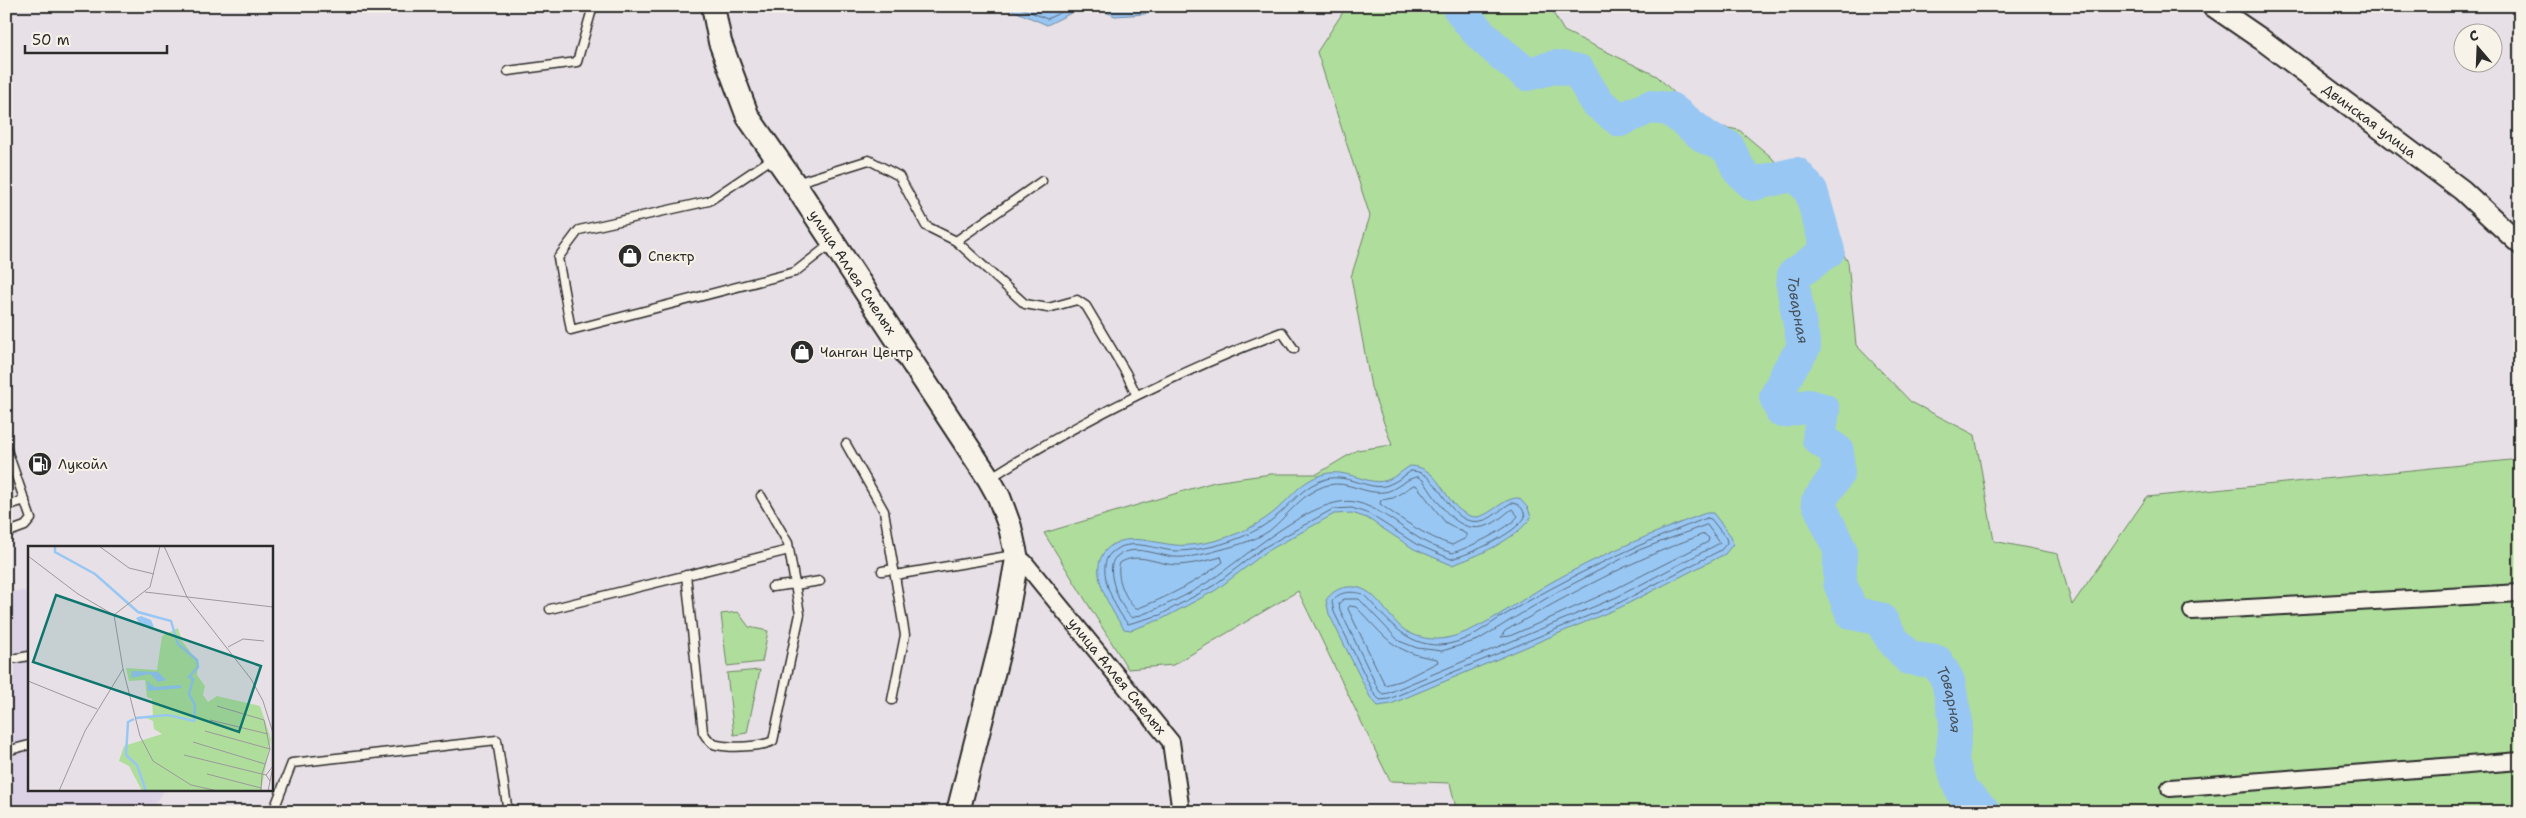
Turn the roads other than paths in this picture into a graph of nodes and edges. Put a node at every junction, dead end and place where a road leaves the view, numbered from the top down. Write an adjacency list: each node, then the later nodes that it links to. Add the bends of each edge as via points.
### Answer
1 (593, 6): 4 (lane, via 577,62)
2 (713, 6): 5 (main road, улица Аллея Смелых, via 720,42 748,117)
3 (2213, 6): 10 (street, Двинская улица, via 2261,38 2462,190)
4 (508, 71)
5 (775, 157): 7 (main road, улица Аллея Смелых); 9 (lane, via 709,201 579,230 558,258 571,330 795,272)
6 (1042, 181): 8 (lane)
7 (794, 183): 8 (lane, via 869,160 899,176 926,226); 9 (main road, улица Аллея Смелых)
8 (956, 241): 12 (lane, via 1025,304 1048,308 1077,300 1086,306)
9 (832, 242): 15 (main road, улица Аллея Смелых)
10 (2520, 244)
11 (1294, 349): 12 (lane, via 1282,332)
12 (1136, 394): 15 (lane)
13 (846, 444): 23 (lane, via 884,511)
14 (6, 447): 17 (lane)
15 (989, 479): 21 (main road, улица Аллея Смелых, via 1010,527)
16 (761, 496): 20 (lane)
17 (25, 500): 18 (lane); 19 (lane, via 31,516 29,523)
18 (6, 506)
19 (6, 533)
20 (789, 550): 24 (lane); 26 (lane)
21 (1016, 557): 23 (lane); 40 (main road, улица Аллея Смелых, via 1003,635); 41 (street, улица Аллея Смелых, via 1024,562 1171,742)
22 (882, 571): 23 (lane)
23 (894, 572): 33 (lane, via 905,635)
24 (686, 575): 26 (lane, via 703,732 716,745 764,746 773,741 800,614); 29 (lane)
25 (820, 581): 26 (lane)
26 (795, 585): 27 (lane)
27 (772, 586)
28 (2520, 593): 30 (street)
29 (550, 609)
30 (2192, 611)
31 (28, 656): 32 (lane)
32 (6, 660)
33 (892, 700)
34 (28, 745): 35 (lane)
35 (6, 751)
36 (2520, 761): 37 (street)
37 (2170, 788)
38 (273, 812): 39 (lane, via 292,763 497,740)
39 (508, 812)
40 (958, 812)
41 (1181, 812)

